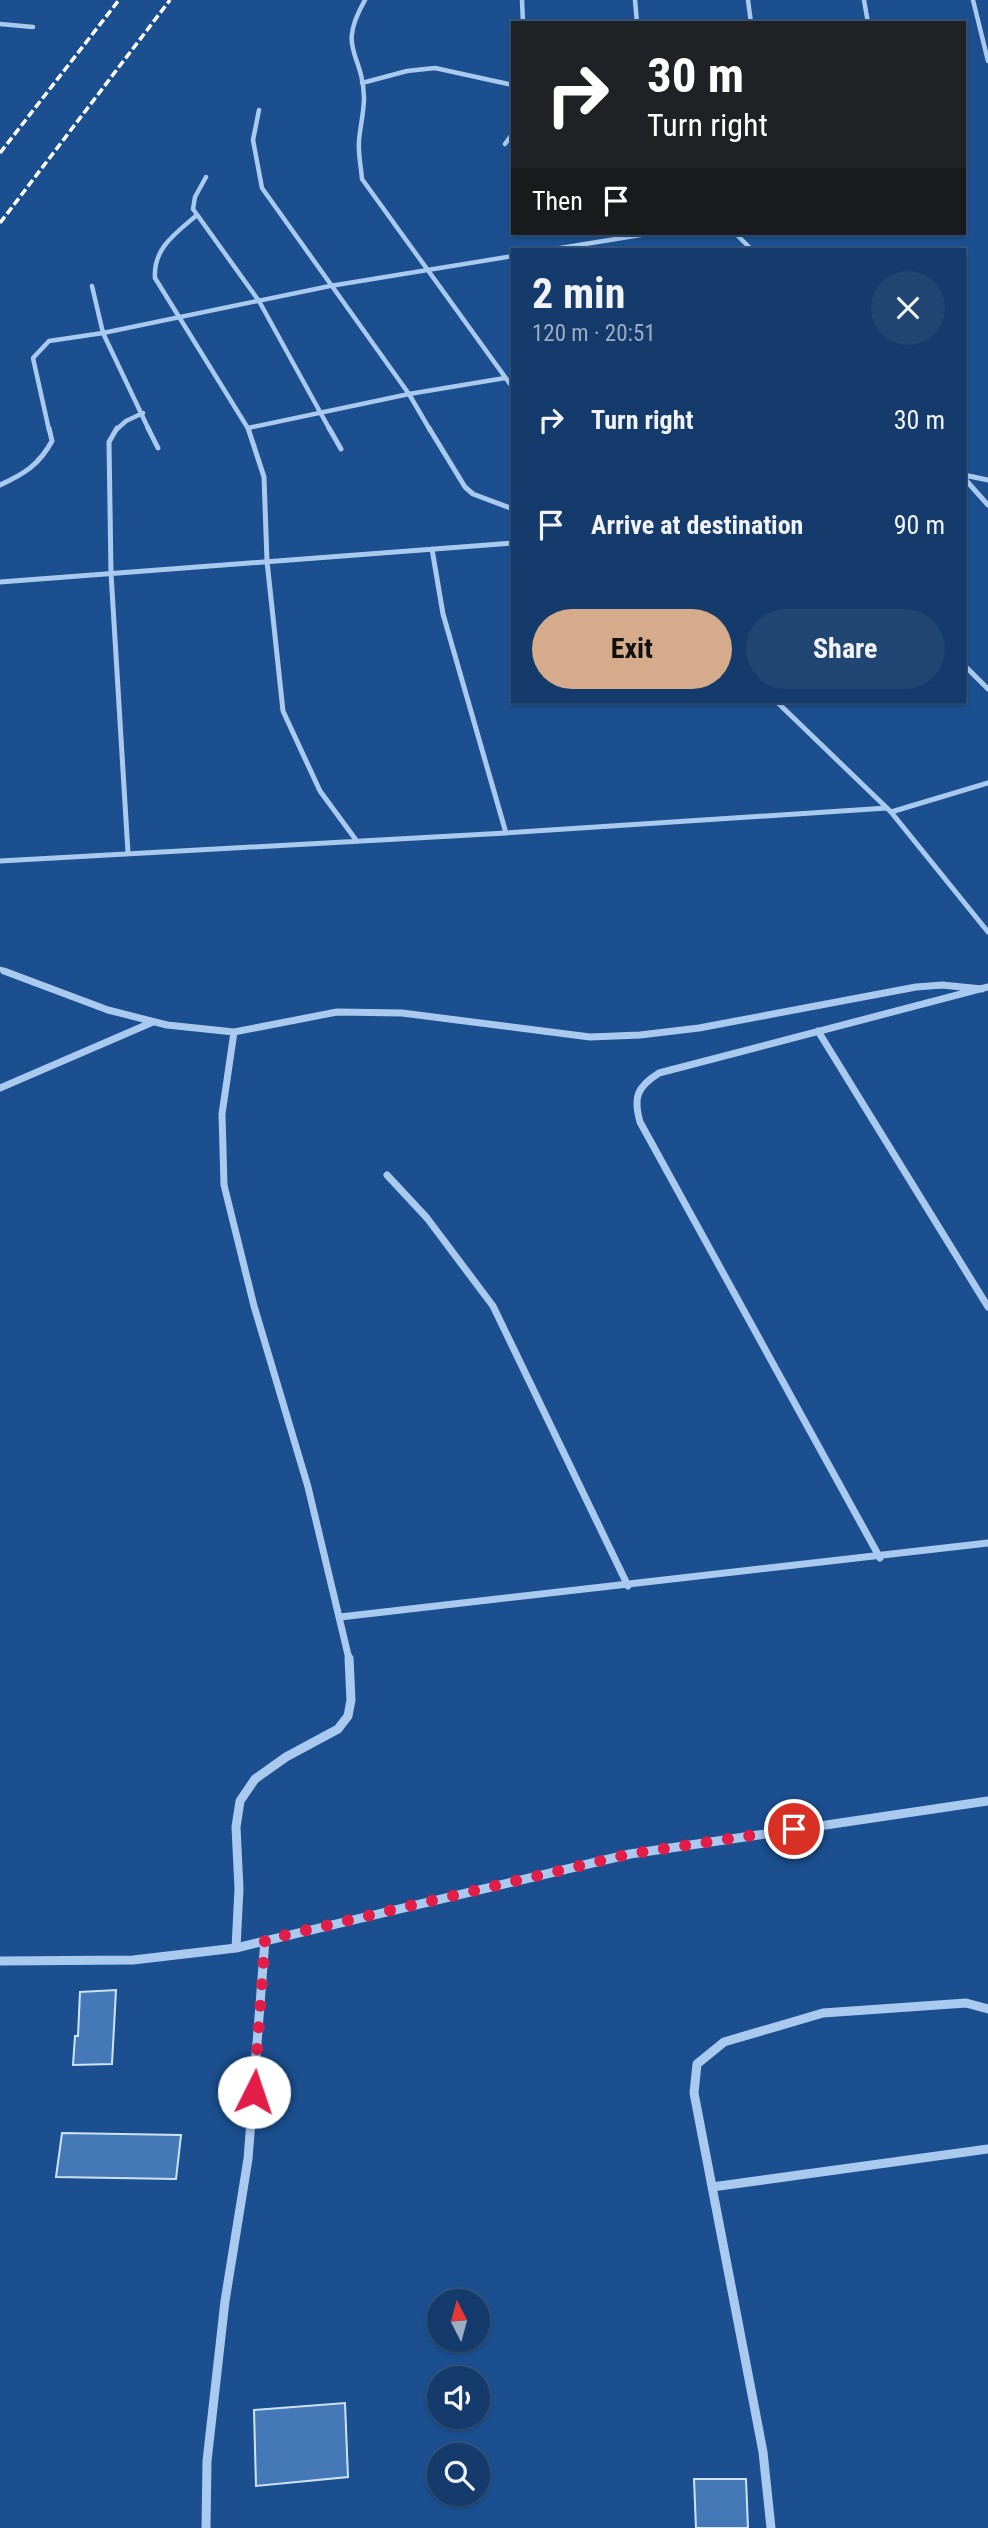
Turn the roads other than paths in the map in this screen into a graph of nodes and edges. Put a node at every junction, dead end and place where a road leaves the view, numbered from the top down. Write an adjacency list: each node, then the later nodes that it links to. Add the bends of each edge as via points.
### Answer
1 (365, 0): 14 (street, via 351,20 349,47)
2 (522, 0): 7 (street)
3 (635, 0): 8 (street)
4 (748, 0): 9 (street)
5 (864, 0): 10 (street)
6 (973, 0): 13 (street)
7 (523, 21)
8 (638, 21)
9 (751, 21)
10 (868, 21)
11 (0, 24): 12 (street)
12 (33, 27)
13 (988, 61)
14 (362, 83): 15 (street, via 436,68); 26 (street, via 362,179)
15 (511, 85)
16 (259, 110): 28 (street, via 251,129 262,188)
17 (511, 136): 18 (street)
18 (505, 144)
19 (206, 177): 20 (street, via 195,197)
20 (197, 215): 29 (street); 30 (street, via 162,246 152,266)
21 (641, 235): 23 (street)
22 (737, 235): 24 (street)
23 (560, 248)
24 (750, 248)
25 (511, 256): 26 (street)
26 (426, 270): 28 (street); 32 (street)
27 (92, 286): 31 (street)
28 (330, 286): 29 (street); 34 (street)
29 (259, 300): 30 (street); 36 (street)
30 (180, 318): 31 (street); 37 (street)
31 (103, 333): 35 (street); 43 (street, via 49,341 38,350 33,358 52,441 30,471)
32 (505, 378): 33 (street); 34 (street)
33 (511, 386)
34 (409, 394): 36 (street); 45 (street, via 465,487)
35 (143, 413): 38 (street); 49 (street, via 123,421 109,442)
36 (323, 414): 37 (street); 39 (street)
37 (248, 428): 48 (street, via 264,477)
38 (158, 448)
39 (341, 449)
40 (966, 477): 42 (street)
41 (966, 479): 44 (street)
42 (988, 480)
43 (0, 485)
44 (988, 505)
45 (511, 508)
46 (511, 543): 47 (street)
47 (432, 549): 48 (street); 56 (street, via 443,614)
48 (267, 561): 49 (street); 57 (street, via 283,710 320,791)
49 (111, 573): 50 (street); 58 (street)
50 (0, 582)
51 (966, 667): 52 (street)
52 (988, 689)
53 (778, 703): 55 (street)
54 (988, 783): 55 (street)
55 (889, 810): 56 (street); 60 (street)
56 (506, 833): 57 (street)
57 (356, 840): 58 (street)
58 (128, 853): 59 (street)
59 (0, 861)
60 (988, 932)
61 (0, 969): 63 (street)
62 (985, 988): 64 (street); 65 (street, via 916,987 640,1035 590,1037 363,1012 337,1012)
63 (153, 1022): 65 (street); 66 (street)
64 (818, 1031): 68 (street); 70 (street, via 659,1073 640,1084 634,1100 640,1122)
65 (233, 1032): 72 (street, via 222,1114 225,1185)
66 (0, 1088)
67 (387, 1175): 71 (street, via 493,1306)
68 (988, 1307)
69 (988, 1544): 70 (street)
70 (880, 1558): 71 (street)
71 (628, 1586): 72 (street)
72 (340, 1617): 75 (street, via 350,1663 348,1716 338,1729 255,1779 240,1801)
73 (988, 1801): 74 (street, via 630,1854)
74 (265, 1940): 75 (street); 80 (street, via 248,2159 225,2301 207,2462)
75 (236, 1948): 76 (street, via 133,1960)
76 (0, 1961)
77 (988, 2009): 79 (street, via 966,2003 823,2013 724,2042 696,2064 694,2093)
78 (988, 2149): 79 (street)
79 (712, 2187): 81 (street, via 763,2452)
80 (206, 2528)
81 (771, 2528)

